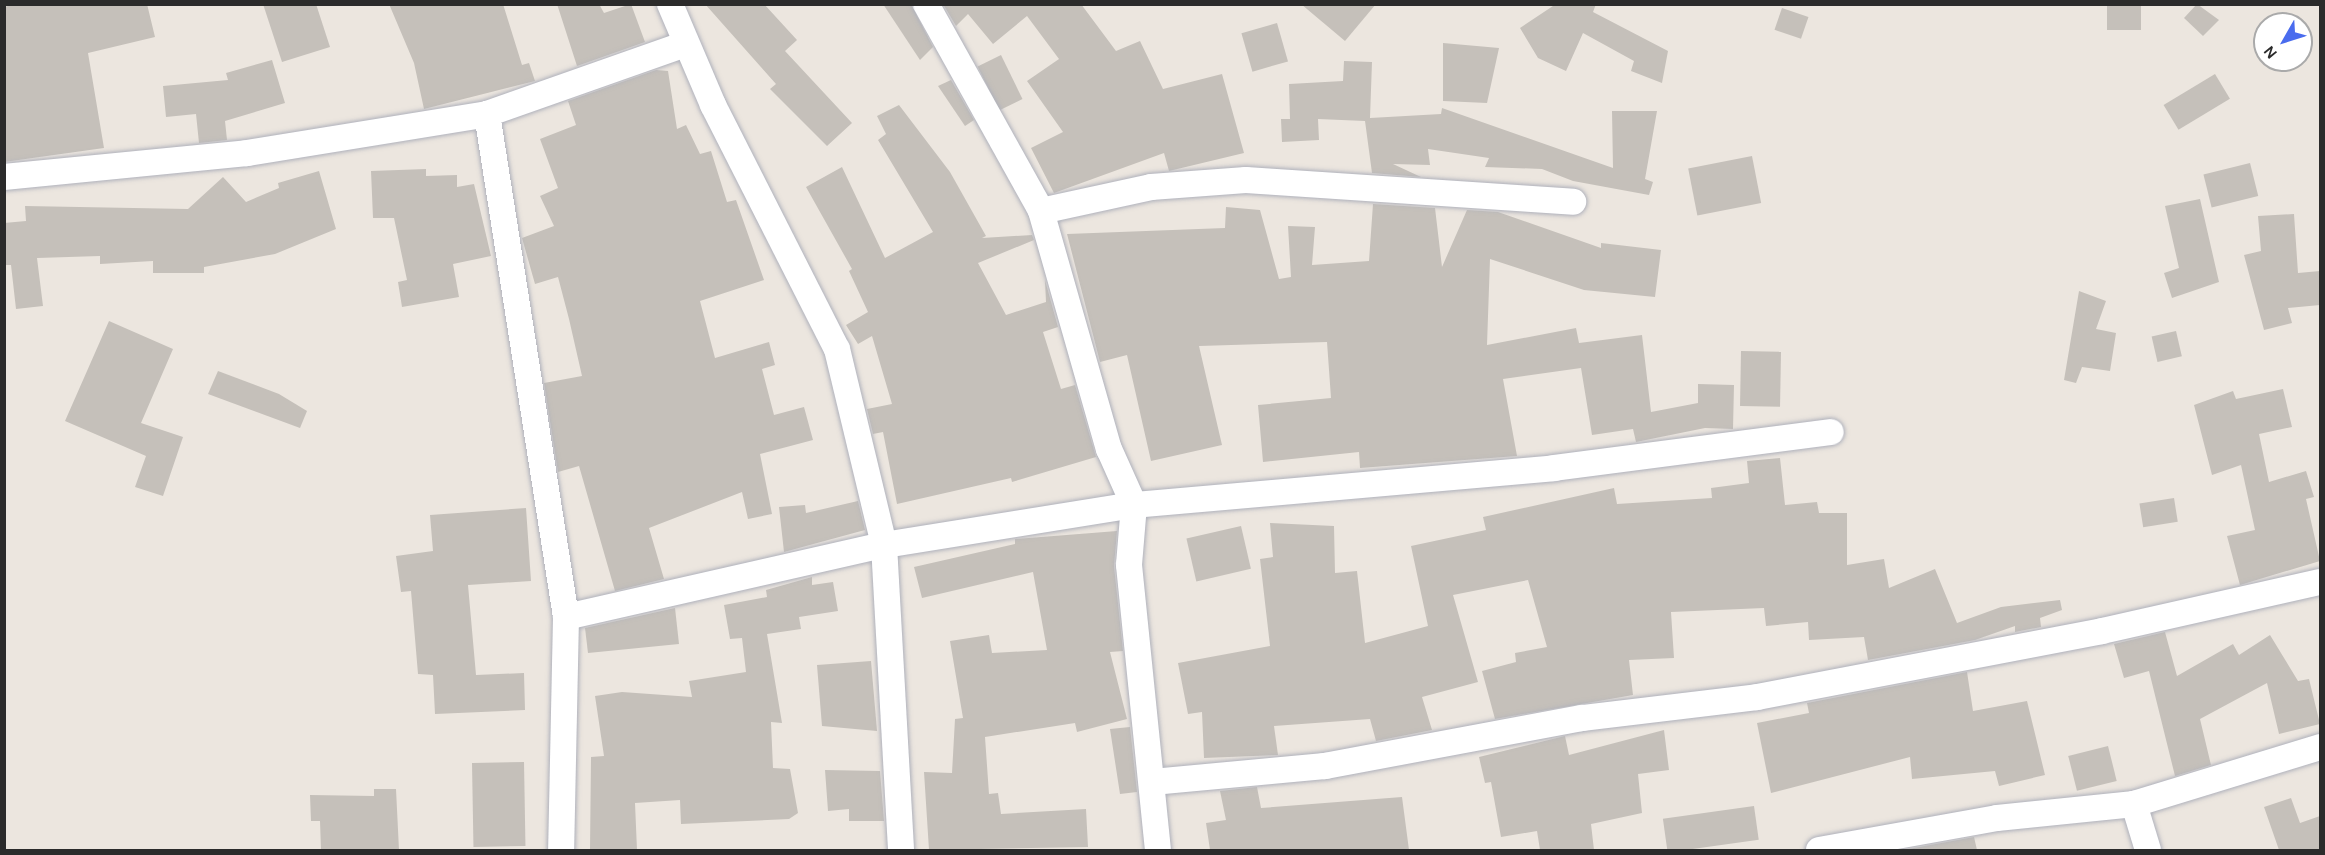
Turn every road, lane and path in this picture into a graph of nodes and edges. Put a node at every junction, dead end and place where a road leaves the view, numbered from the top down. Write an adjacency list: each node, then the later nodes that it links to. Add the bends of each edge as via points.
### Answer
1 (670, 4): 3 (street)
2 (926, 4): 7 (street)
3 (686, 44): 4 (street); 10 (street, via 837,349)
4 (487, 114): 5 (street, via 247,153); 12 (street)
5 (4, 177)
6 (1573, 202): 7 (street, via 1246,180 1151,187)
7 (1041, 211): 9 (street, via 1109,449)
8 (1831, 432): 9 (street, via 1554,468)
9 (1134, 505): 10 (street); 14 (street, via 1129,565)
10 (884, 545): 12 (street); 17 (street)
11 (2320, 582): 14 (street, via 2102,632 1757,697 1582,718 1325,766)
12 (566, 617): 16 (street)
13 (2320, 747): 15 (street)
14 (1152, 782): 18 (street)
15 (2134, 804): 19 (street, via 1997,818); 20 (street)
16 (561, 850)
17 (901, 850)
18 (1158, 850)
19 (1832, 850)
20 (2148, 850)

